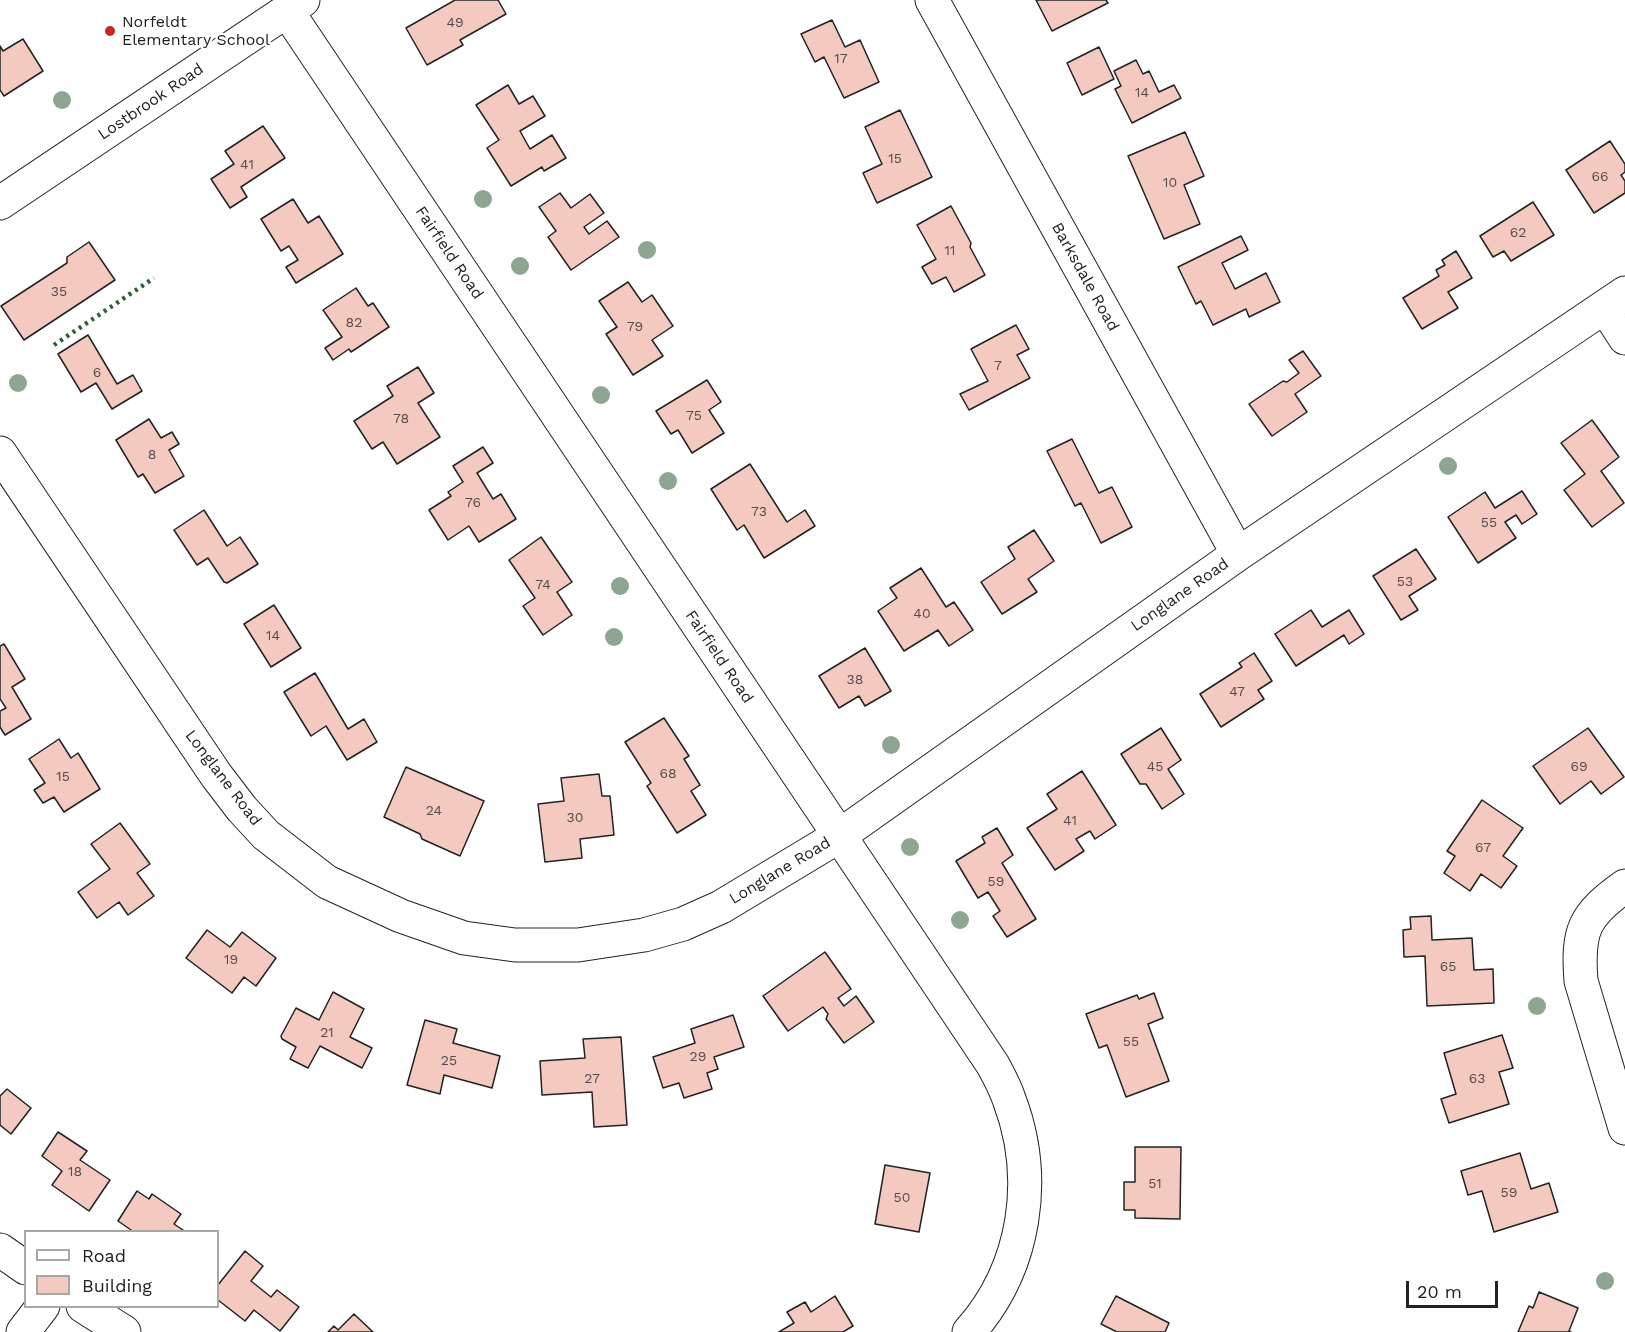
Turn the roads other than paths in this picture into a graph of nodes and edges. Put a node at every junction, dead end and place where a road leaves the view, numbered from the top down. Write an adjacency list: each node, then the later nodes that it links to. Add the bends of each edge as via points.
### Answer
1 (933, 0): 7 (street, Barksdale Road)
2 (295, 5): 3 (street, Lostbrook Road); 8 (street, Fairfield Road)
3 (0, 203)
4 (1615, 300): 5 (street); 7 (street, Longlane Road)
5 (1625, 338)
6 (0, 453): 8 (street, Longlane Road, via 242,809 267,835 327,882 401,916 464,938 515,945 578,945 644,935 721,907)
7 (1238, 554): 8 (street, Longlane Road)
8 (839, 836): 17 (street, Fairfield Road, via 993,1065 1019,1133 1025,1202 1020,1233 1006,1277 984,1316)
9 (1625, 886): 10 (street, via 1594,910 1585,924 1579,960 1581,981)
10 (1625, 1128)
11 (0, 1250): 12 (street)
12 (24, 1267)
13 (41, 1308): 15 (street)
14 (86, 1308): 16 (street)
15 (23, 1332)
16 (124, 1332)
17 (969, 1332)

